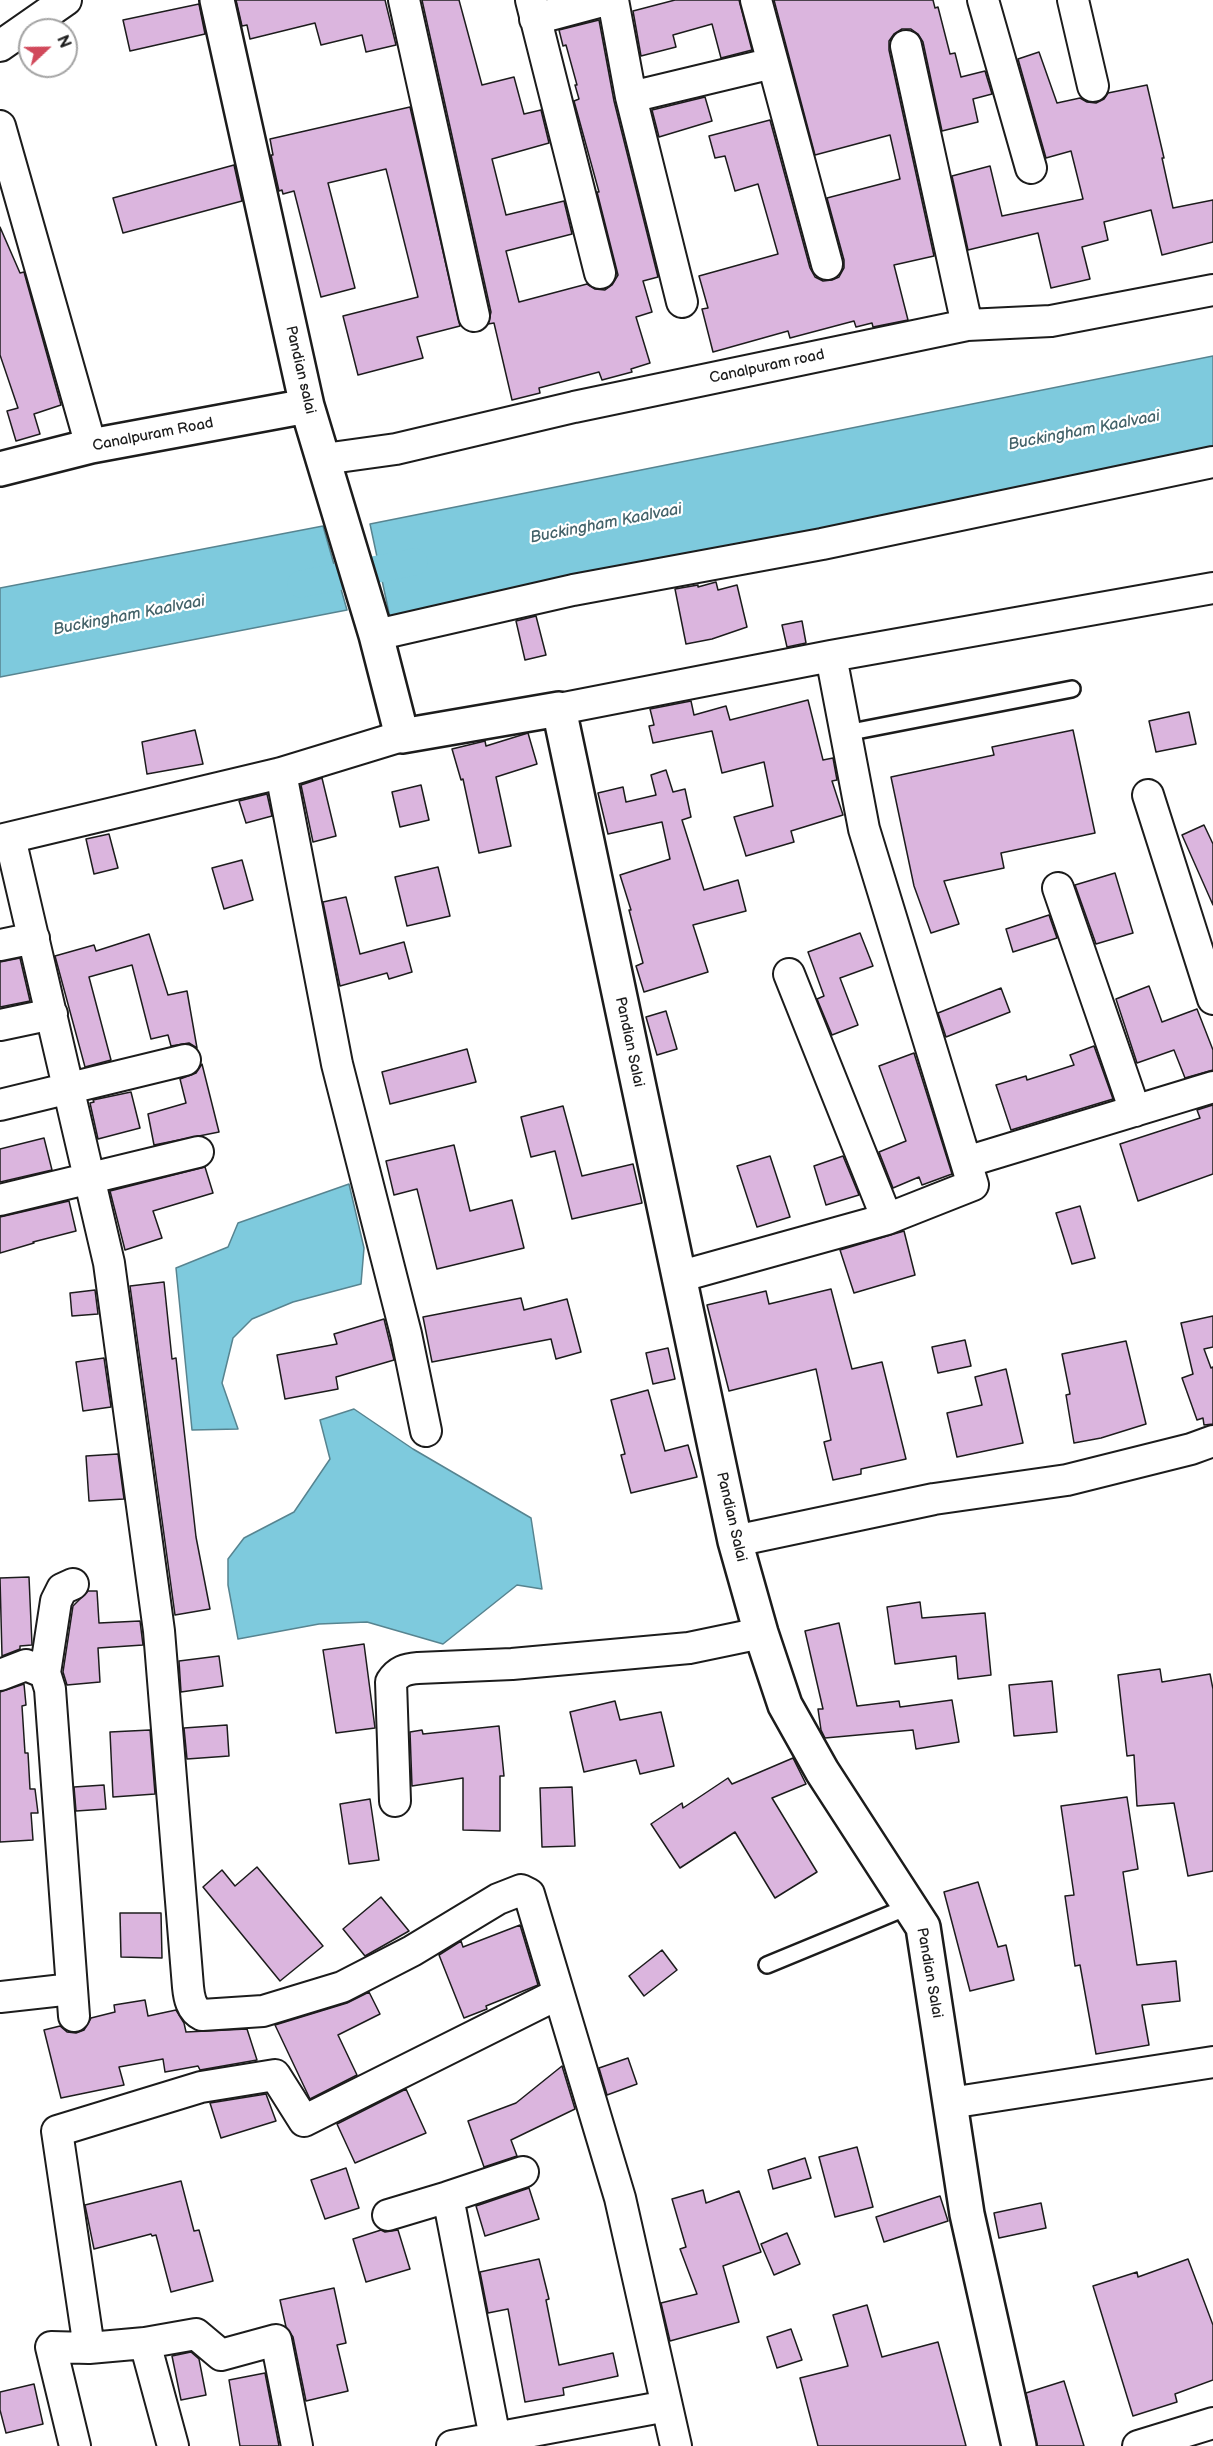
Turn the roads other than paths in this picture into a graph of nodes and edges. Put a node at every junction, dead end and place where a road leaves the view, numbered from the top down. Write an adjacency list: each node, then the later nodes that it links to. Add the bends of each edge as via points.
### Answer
1 (66, 0): 10 (street)
2 (218, 0): 23 (street, Pandian salai)
3 (404, 0): 21 (street)
4 (606, 0): 9 (street)
5 (613, 0): 14 (street)
6 (756, 0): 12 (street)
7 (983, 0): 16 (street)
8 (1073, 0): 13 (street)
9 (533, 9): 18 (street)
10 (0, 46)
11 (906, 46): 22 (street)
12 (773, 63): 14 (street); 17 (street)
13 (1093, 86)
14 (632, 97): 20 (street)
15 (0, 126): 24 (street)
16 (1030, 168)
17 (827, 264)
18 (600, 273)
19 (1213, 290): 22 (street, Canalpuram road, via 1051,321)
20 (682, 302)
21 (474, 316)
22 (967, 325): 25 (street, Canalpuram road, via 574,407 396,449)
23 (307, 406): 24 (street, Canalpuram Road); 25 (street, Pandian salai)
24 (91, 446): 27 (street, Canalpuram Road)
25 (324, 459): 29 (street, Pandian salai)
26 (1213, 462): 29 (street, via 822,544 573,590)
27 (0, 469)
28 (1213, 588): 30 (street)
29 (376, 634): 34 (street, Pandian salai)
30 (831, 656): 32 (street); 33 (street)
31 (1072, 689): 33 (lane)
32 (558, 709): 34 (street); 55 (street, Pandian Salai)
33 (846, 733): 51 (street, via 864,829)
34 (402, 736): 35 (street)
35 (281, 772): 37 (street); 56 (street, via 337,1064 406,1334)
36 (1148, 795): 42 (street)
37 (5, 839): 39 (street)
38 (1058, 888): 49 (street)
39 (34, 938): 40 (street); 43 (street)
40 (0, 945)
41 (789, 974): 54 (street)
42 (1213, 999)
43 (52, 1014): 44 (street); 47 (street)
44 (0, 1025)
45 (185, 1060): 47 (street)
46 (1213, 1087): 49 (street)
47 (68, 1089): 48 (street); 52 (street)
48 (0, 1105)
49 (1135, 1111): 51 (street)
50 (198, 1152): 52 (street)
51 (966, 1162): 54 (street, via 973,1185)
52 (89, 1178): 53 (street); 66 (street, via 109,1263 159,1631 188,1987 196,2013 263,2012 342,1987 412,1951 498,1899 521,1890 529,1894)
53 (0, 1200)
54 (887, 1219): 55 (street)
55 (678, 1277): 58 (street, Pandian Salai)
56 (426, 1431)
57 (1213, 1441): 58 (street, via 1066,1480 934,1499)
58 (735, 1541): 60 (street, Pandian Salai)
59 (73, 1584): 61 (street, via 62,1589 56,1601)
60 (761, 1633): 63 (street, via 688,1648 406,1669 391,1682); 64 (street, Pandian Salai, via 785,1705 822,1771)
61 (45, 1672): 62 (street, via 26,1665); 67 (street, via 50,1689 73,2003)
62 (0, 1675)
63 (395, 1801)
64 (910, 1906): 65 (lane); 69 (street, Pandian Salai, via 923,1927)
65 (767, 1965)
66 (558, 1994): 74 (street, via 304,2121 275,2075 201,2087 57,2132); 75 (street, via 620,2198)
67 (0, 1997)
68 (1213, 2062): 69 (street)
69 (950, 2103): 84 (street, Pandian Salai, via 967,2214)
70 (523, 2172): 71 (street)
71 (448, 2197): 72 (street); 77 (street)
72 (388, 2215)
73 (145, 2343): 74 (street); 80 (street); 81 (street, via 196,2334 221,2355 276,2340)
74 (89, 2348): 79 (street, via 51,2347)
75 (667, 2406): 78 (street); 83 (street)
76 (1207, 2432): 85 (street)
77 (495, 2438): 78 (street); 82 (street)
78 (528, 2439)
79 (75, 2446)
80 (173, 2446)
81 (297, 2446)
82 (452, 2446)
83 (676, 2446)
84 (1019, 2446)
85 (1138, 2446)

